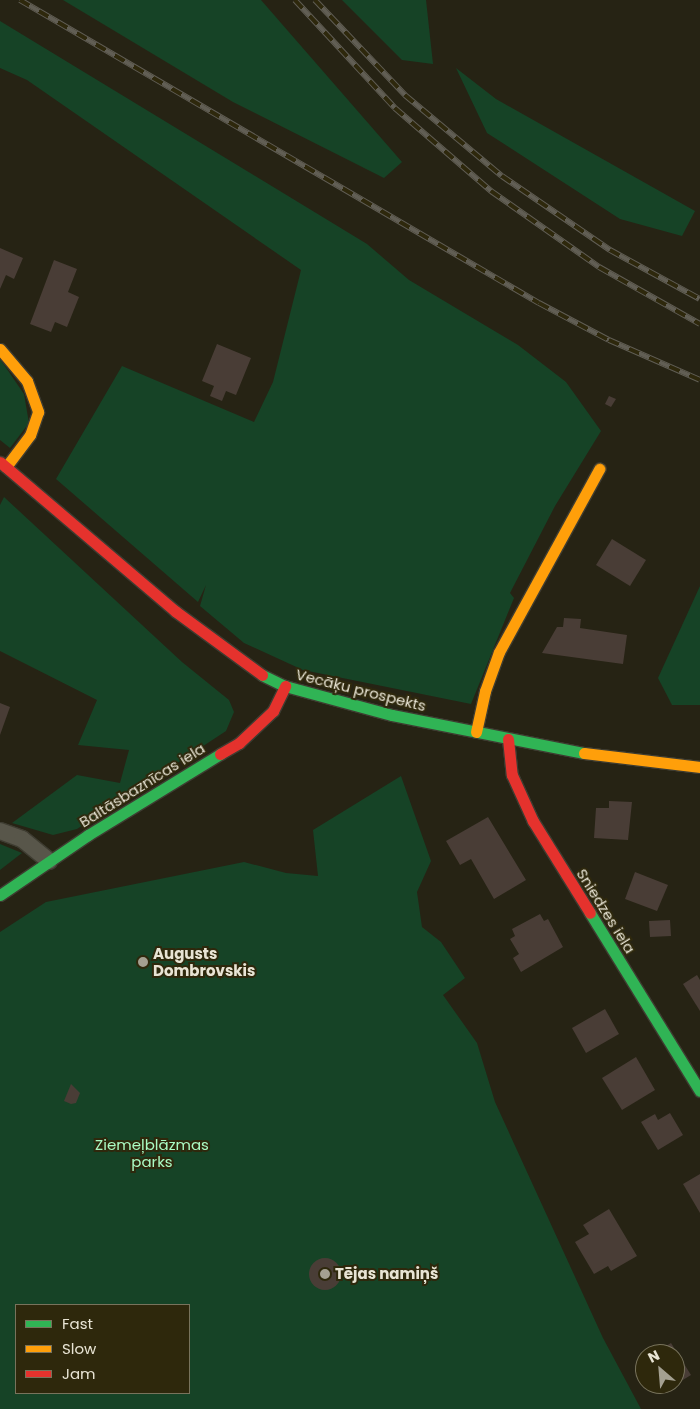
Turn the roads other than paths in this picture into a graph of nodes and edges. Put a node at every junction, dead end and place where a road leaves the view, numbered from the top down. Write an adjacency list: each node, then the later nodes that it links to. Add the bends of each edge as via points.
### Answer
1 (0, 349): 2 (street, via 27,381 38,412 30,434)
2 (3, 464): 4 (street, Vecāķu prospekts, via 175,612 261,675)
3 (599, 469): 5 (street, via 499,652 485,691)
4 (285, 686): 5 (street, Vecāķu prospekts, via 392,715); 9 (street, Baltāsbaznīcas iela, via 273,711 239,743)
5 (476, 732): 6 (street, Vecāķu prospekts)
6 (508, 739): 7 (street, Vecāķu prospekts, via 612,758); 11 (street, Sniedzes iela, via 512,775 533,821)
7 (700, 767)
8 (0, 831): 9 (street, via 22,839)
9 (49, 861): 10 (street, Baltāsbaznīcas iela)
10 (0, 895)
11 (700, 1091)

